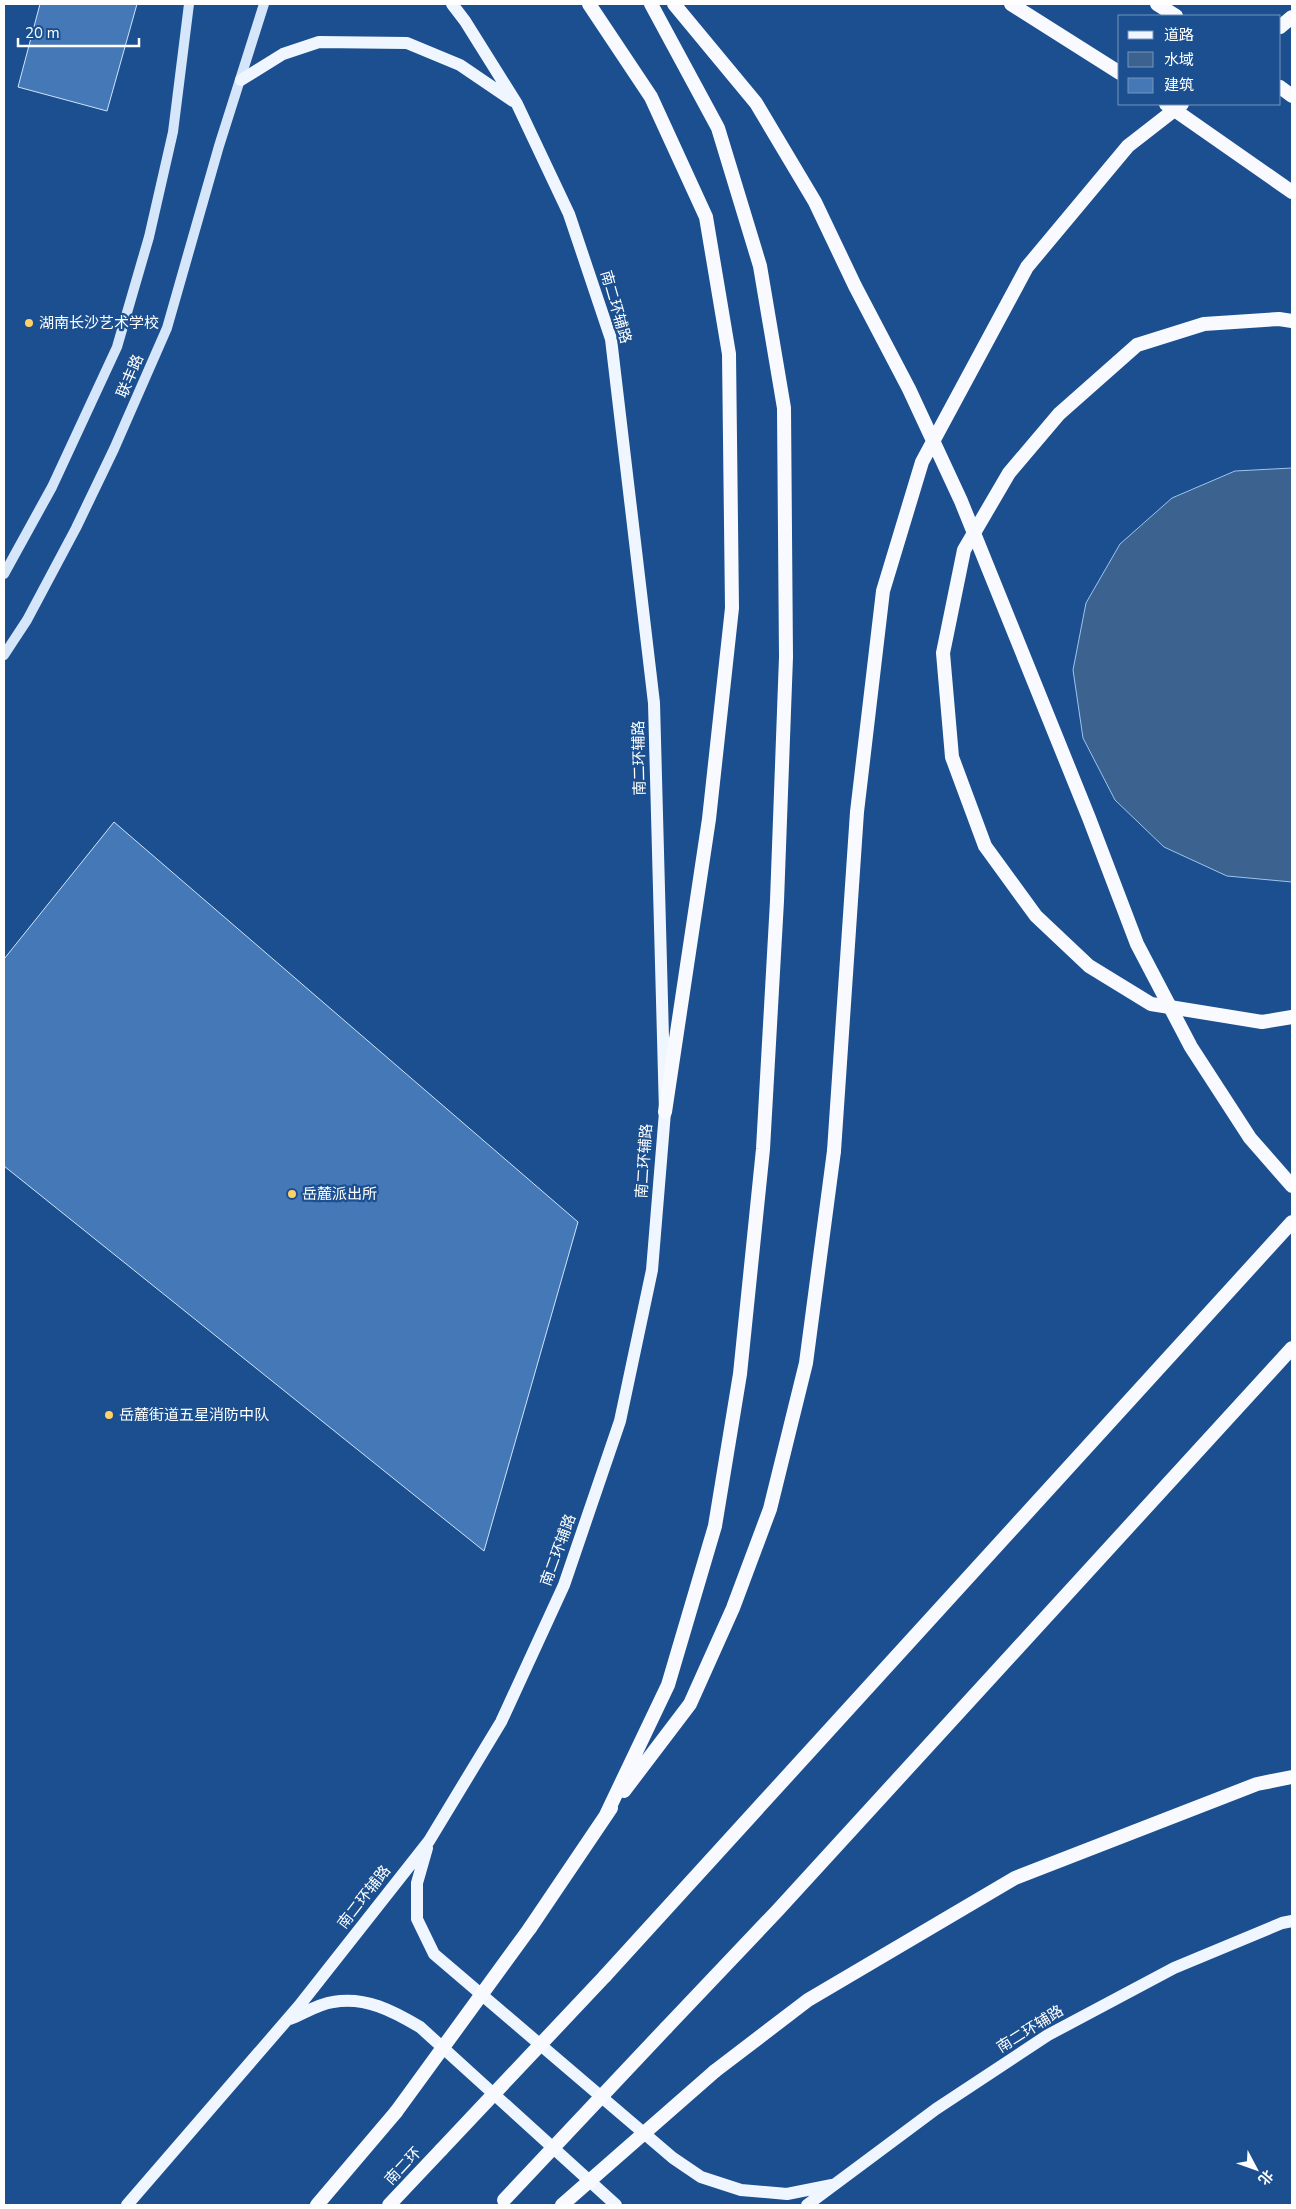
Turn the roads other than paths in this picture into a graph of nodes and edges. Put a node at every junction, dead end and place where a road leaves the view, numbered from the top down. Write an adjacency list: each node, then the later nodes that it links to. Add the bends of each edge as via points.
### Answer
1 (188, 4): 21 (main road, 联丰路, via 173,132 149,237 116,347 52,487)
2 (264, 4): 13 (main road, 联丰路)
3 (452, 4): 16 (main road, 南二环辅路)
4 (589, 4): 24 (highway, via 651,97 706,217 729,354 732,608 709,819)
5 (650, 4): 29 (highway, via 718,128 760,266 784,408 786,656 763,1149 740,1374 715,1526 668,1685)
6 (674, 4): 25 (highway, bridge, via 756,103 815,202 909,389 960,501 1137,944 1191,1047 1250,1138)
7 (1011, 4): 12 (highway)
8 (1157, 4): 9 (highway)
9 (1174, 15)
10 (1292, 17): 11 (highway)
11 (1281, 26)
12 (1118, 72)
13 (241, 80): 16 (main road, via 283,54 319,42 407,44 460,65); 22 (main road, 联丰路, via 166,328 76,528 27,620)
14 (1281, 88): 15 (highway)
15 (1292, 96)
16 (517, 104): 24 (main road, 南二环辅路, via 569,214 611,339 654,703)
17 (1167, 105): 19 (highway)
18 (1181, 105): 29 (highway, bridge, via 1128,146 1027,267 922,462 883,591 857,812 834,1151 806,1363 770,1509 733,1608 690,1704)
19 (1292, 192)
20 (1292, 321): 23 (highway, via 1279,318 1204,324 1137,344 1059,414 1009,473 964,550 943,653 952,757 985,846 1036,916 1089,966 1151,1004 1262,1022)
21 (4, 574)
22 (4, 655)
23 (1292, 1017)
24 (665, 1112): 30 (main road, 南二环辅路, via 652,1270 620,1421 564,1585 501,1722)
25 (1292, 1186)
26 (1292, 1222): 37 (highway, 南二环, bridge, via 606,1976)
27 (1292, 1348): 34 (highway, bridge, via 778,1910)
28 (1292, 1777): 38 (highway, bridge, via 1256,1784 1015,1878 808,2000 715,2071)
29 (606, 1815): 36 (highway, bridge, via 530,1928 396,2112)
30 (429, 1841): 32 (main road, 南二环辅路); 33 (main road, via 417,1883 417,1919 434,1954 460,1977 673,2158 701,2178 741,2190 787,2194)
31 (1292, 1921): 33 (main road, 南二环辅路, via 1174,1968 1048,2035 936,2109)
32 (286, 2021): 35 (main road, 南二环辅路); 39 (main road, via 332,2002 361,2001 391,2010 420,2027)
33 (832, 2185): 40 (main road, 南二环辅路)
34 (502, 2203)
35 (127, 2205)
36 (317, 2205)
37 (389, 2205)
38 (562, 2205)
39 (616, 2205)
40 (807, 2205)

